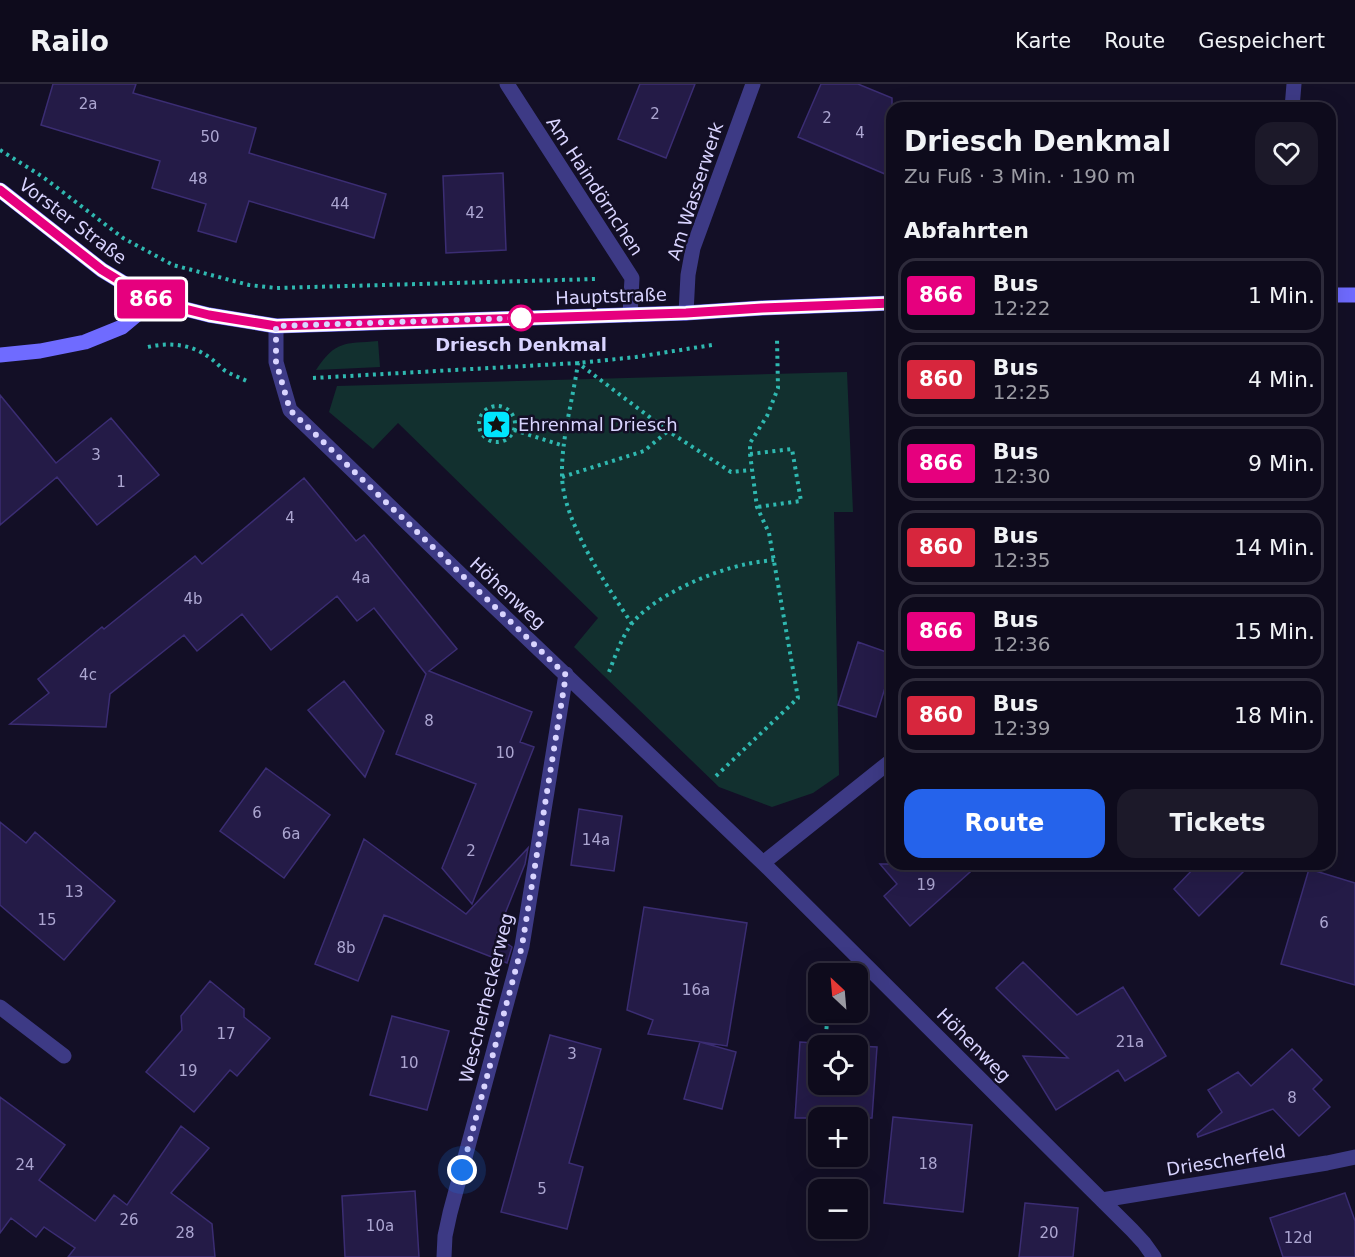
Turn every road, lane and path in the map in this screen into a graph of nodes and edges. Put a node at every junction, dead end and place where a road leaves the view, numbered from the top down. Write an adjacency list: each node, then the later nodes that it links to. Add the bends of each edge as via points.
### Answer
1 (507, 84): 7 (street, Am Haindörnchen)
2 (753, 84): 13 (street, Am Wasserwerk, via 693,248)
3 (1294, 84): 4 (street)
4 (1292, 102)
5 (0, 150): 7 (path, via 43,177 123,238 173,265 249,285 276,288)
6 (0, 190): 10 (street, Vorster Straße, via 102,270)
7 (632, 278): 14 (street, Am Haindörnchen)
8 (1336, 295): 9 (street)
9 (1355, 295)
10 (153, 301): 15 (street, Hauptstraße); 18 (street, via 122,327 86,342)
11 (886, 303): 12 (street, Hauptstraße)
12 (762, 308): 13 (street, Hauptstraße); 24 (path, via 761,340 777,339 778,388 750,443)
13 (686, 313): 14 (street, Hauptstraße)
14 (630, 315): 15 (street, Hauptstraße)
15 (276, 326): 20 (street, Höhenweg)
16 (714, 344): 19 (path)
17 (140, 349): 20 (path, via 161,344 195,348 235,376 253,383)
18 (0, 354)
19 (578, 363): 20 (path); 22 (path); 23 (path)
20 (280, 379): 30 (street, Höhenweg, via 290,410)
21 (514, 430): 21 (path, via 503,441 491,441 482,435 480,419 487,409 501,406 512,414); 23 (path)
22 (668, 432): 25 (path, via 731,472); 26 (path, via 644,451)
23 (564, 446): 26 (path)
24 (750, 454): 25 (path); 27 (path, via 792,449 801,501)
25 (752, 470): 27 (path)
26 (562, 477): 29 (path, via 574,523)
27 (758, 507): 28 (path, via 769,533)
28 (774, 560): 29 (path, via 711,575 655,603); 33 (path, via 798,698)
29 (632, 624): 31 (path)
30 (566, 675): 31 (street, Höhenweg); 39 (street, Wescherheckerweg, via 522,946 450,1213)
31 (596, 704): 33 (street, Höhenweg)
32 (886, 765): 34 (street)
33 (694, 798): 34 (street, Höhenweg)
34 (763, 863): 38 (street, Höhenweg)
35 (0, 1007): 36 (street)
36 (64, 1056)
37 (1355, 1157): 38 (street, Driescherfeld)
38 (1102, 1200): 40 (street, Höhenweg)
39 (444, 1257)
40 (1154, 1257)

